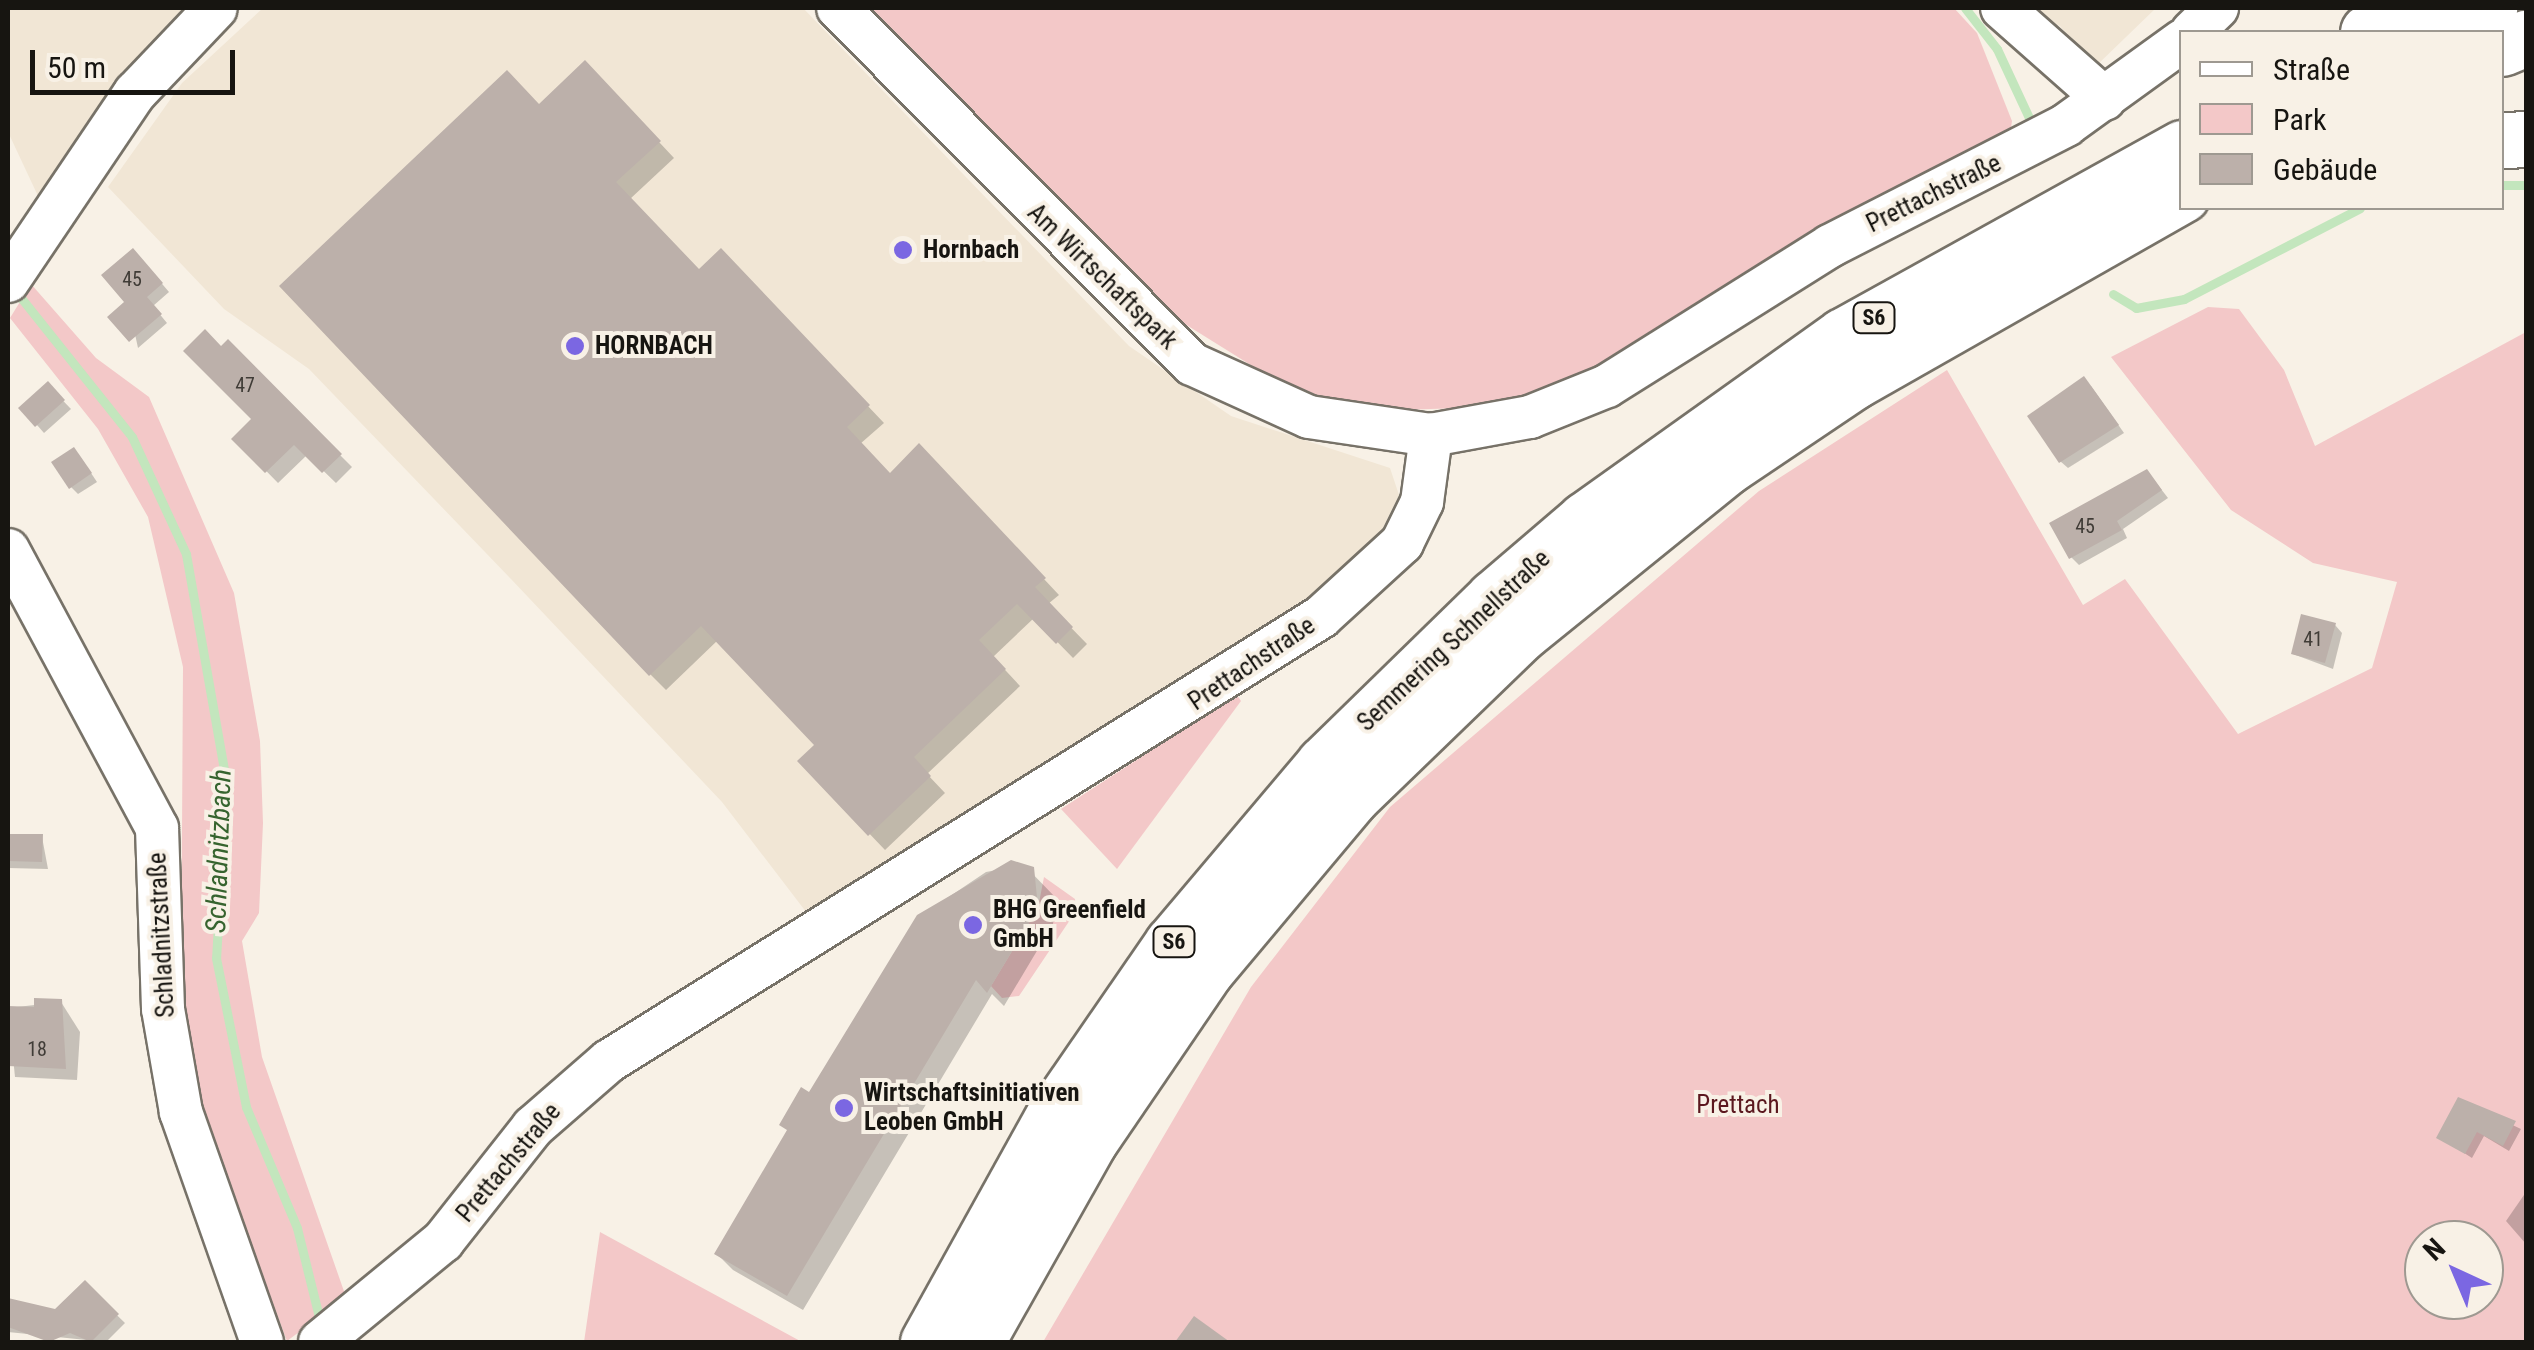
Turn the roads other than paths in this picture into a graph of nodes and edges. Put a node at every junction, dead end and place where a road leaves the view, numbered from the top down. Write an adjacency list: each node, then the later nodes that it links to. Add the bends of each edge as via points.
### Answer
1 (216, 8): 13 (street, via 136,94)
2 (838, 8): 14 (street, Am Wirtschaftspark, via 1192,364 1310,417)
3 (2002, 8): 11 (street)
4 (2217, 8): 7 (street)
5 (2411, 8): 8 (highway)
6 (2489, 8): 9 (highway)
7 (2194, 30)
8 (2372, 30)
9 (2435, 30)
10 (2179, 43): 11 (street, Prettachstraße)
11 (2105, 98): 14 (street, Prettachstraße, via 1830,246 1607,386 1530,417)
12 (2179, 185): 16 (highway, Semmering Schnellstraße / S6, via 1598,537)
13 (12, 274)
14 (1430, 435): 17 (street, Prettachstraße, via 1422,502 1402,543 1321,617 609,1061 533,1126 443,1241)
15 (8, 550): 18 (street, Schladnitzstraße, via 158,828 163,1009 181,1112)
16 (1508, 615): 19 (highway, Semmering Schnellstraße / S6, via 1324,764 1172,944 1054,1115); 20 (highway, Semmering Schnellstraße / S6, via 1206,970 1090,1140)
17 (336, 1332)
18 (262, 1342)
19 (928, 1342)
20 (976, 1342)

